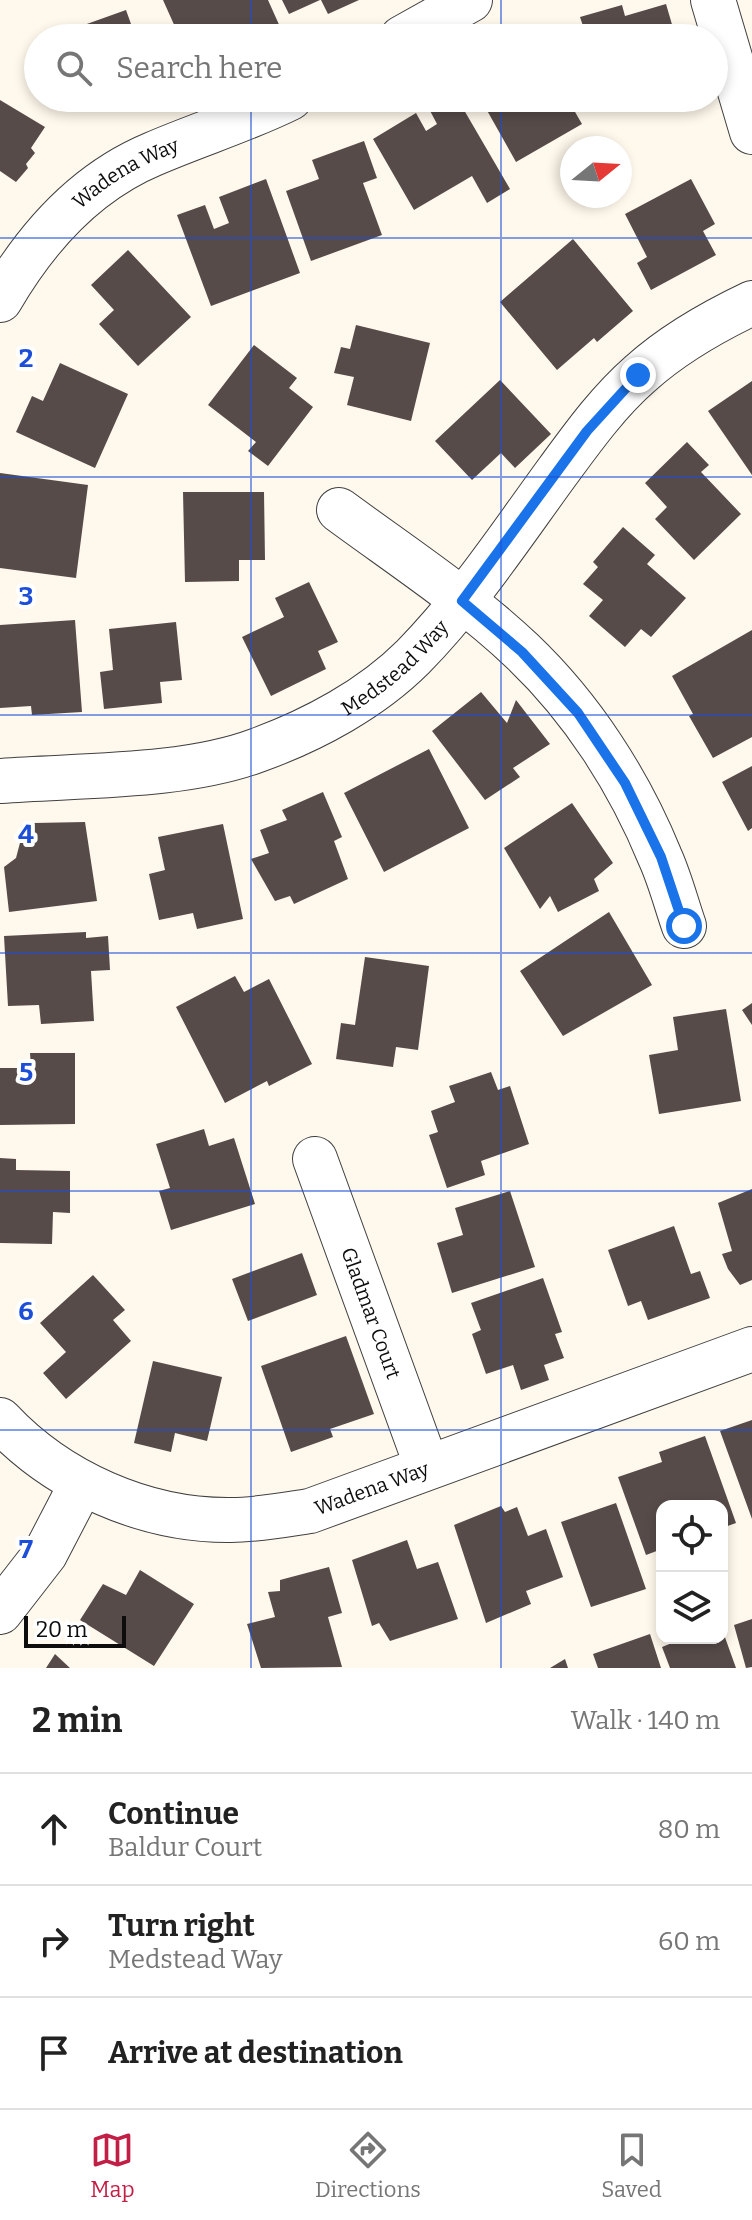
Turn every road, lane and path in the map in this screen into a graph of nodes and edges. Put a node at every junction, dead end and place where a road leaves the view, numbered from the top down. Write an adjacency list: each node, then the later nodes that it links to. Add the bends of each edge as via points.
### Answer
1 (470, 0): 3 (street)
2 (713, 0): 4 (street)
3 (427, 24)
4 (720, 24)
5 (728, 51): 7 (street)
6 (258, 112): 8 (street, Wadena Way, via 154,153 97,186 40,240)
7 (752, 132)
8 (0, 300)
9 (752, 303): 11 (street, Medstead Way, via 669,349 610,403)
10 (339, 510): 11 (street)
11 (462, 601): 12 (street, Medstead Way, via 384,682 354,704 266,747 183,768); 13 (street, via 522,652 578,713 625,783 661,857)
12 (0, 781)
13 (684, 926)
14 (315, 1159): 17 (street, Gladmar Court)
15 (752, 1349): 17 (street, Wadena Way)
16 (0, 1420): 18 (street, Wadena Way)
17 (427, 1467): 18 (street, Wadena Way, via 310,1511 231,1520 153,1511)
18 (82, 1483): 19 (street, via 45,1554)
19 (0, 1612)

